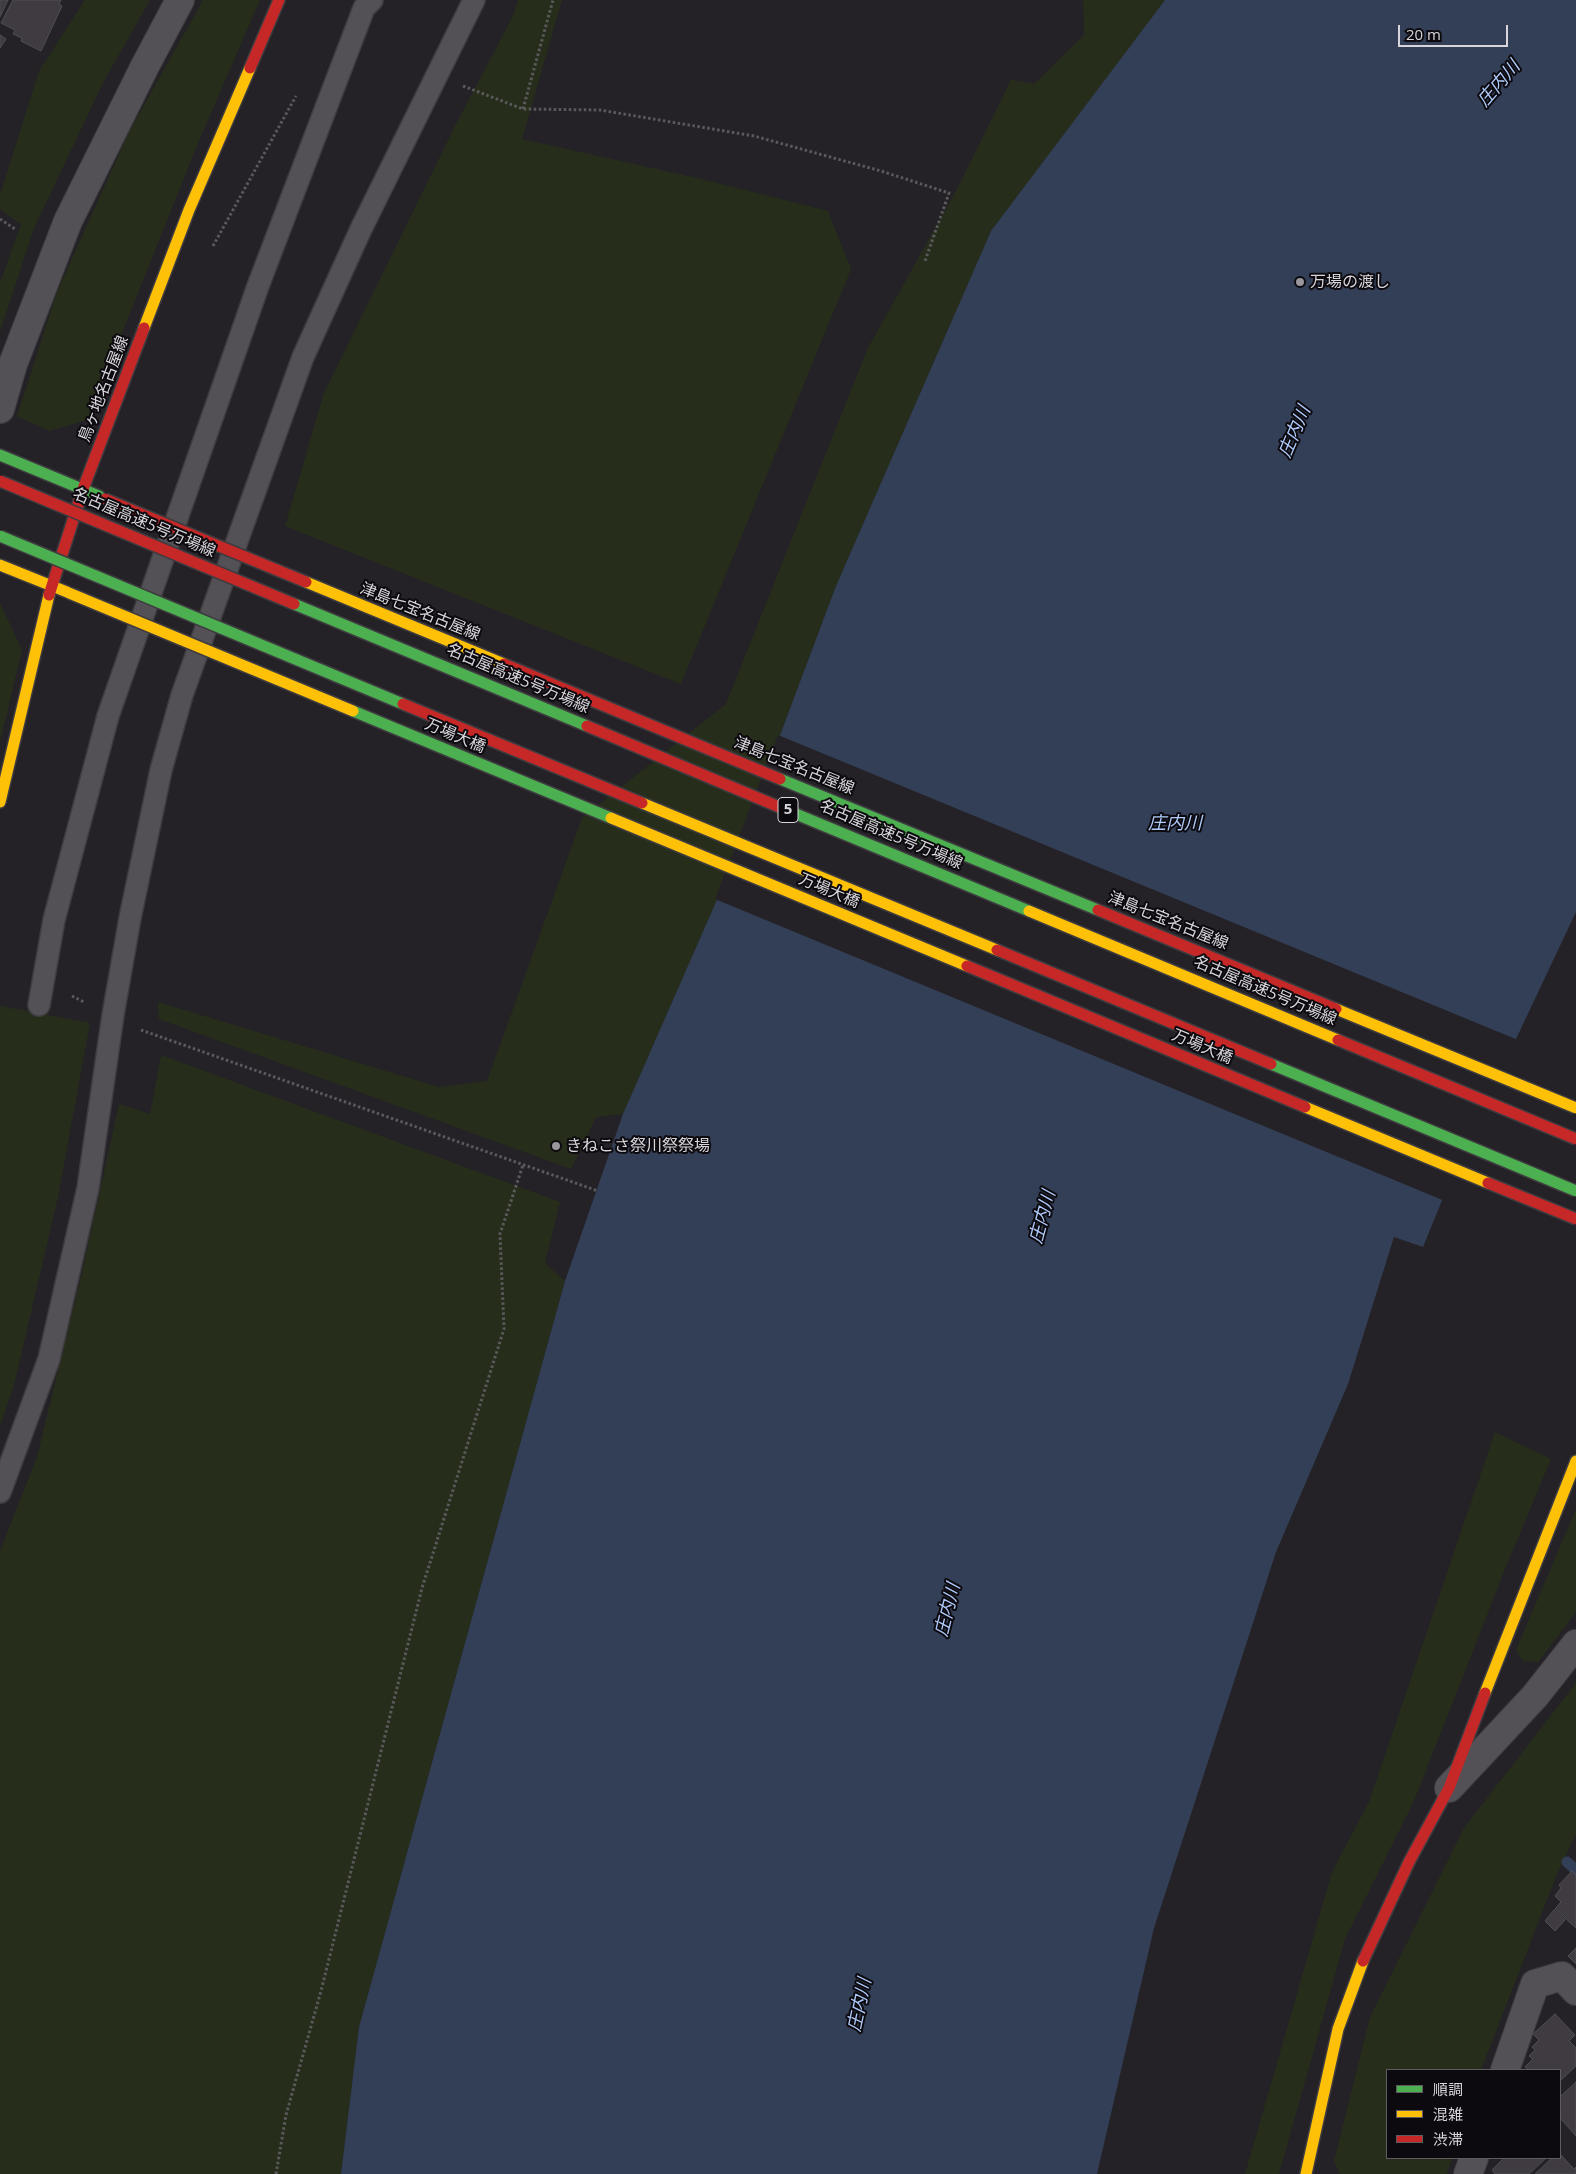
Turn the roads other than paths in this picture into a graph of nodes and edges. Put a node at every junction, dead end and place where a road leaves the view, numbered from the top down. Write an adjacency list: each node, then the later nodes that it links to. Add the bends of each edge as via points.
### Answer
1 (180, 0): 5 (street, via 68,221 13,364)
2 (279, 0): 8 (main road, 鳥ヶ地名古屋線, via 189,210)
3 (372, 0): 13 (lane, via 364,8 258,286 108,716 54,920)
4 (474, 0): 19 (lane, via 361,229 303,358 182,695 159,779 113,1015 88,1188 49,1359)
5 (0, 409)
6 (0, 455): 8 (main road, 津島七宝名古屋線)
7 (0, 481): 15 (main road, 名古屋高速5号万場線 / 5, bridge)
8 (83, 489): 11 (main road, 鳥ヶ地名古屋線); 14 (main road, 津島七宝名古屋線, bridge)
9 (0, 536): 16 (main road, bridge)
10 (0, 565): 11 (main road)
11 (51, 586): 12 (main road, 鳥ヶ地名古屋線); 17 (main road, 万場大橋, bridge)
12 (0, 802)
13 (39, 1005)
14 (1576, 1108)
15 (1576, 1139)
16 (1576, 1191)
17 (1576, 1219)
18 (1576, 1461): 21 (main road)
19 (0, 1492)
20 (1576, 1644): 21 (street, via 1535,1696)
21 (1449, 1788): 25 (main road, via 1409,1862 1365,1956 1338,2029)
22 (1576, 1990): 23 (street, via 1562,1976 1535,1984)
23 (1505, 2069)
24 (1474, 2159): 26 (street)
25 (1311, 2170)
26 (1468, 2174)

